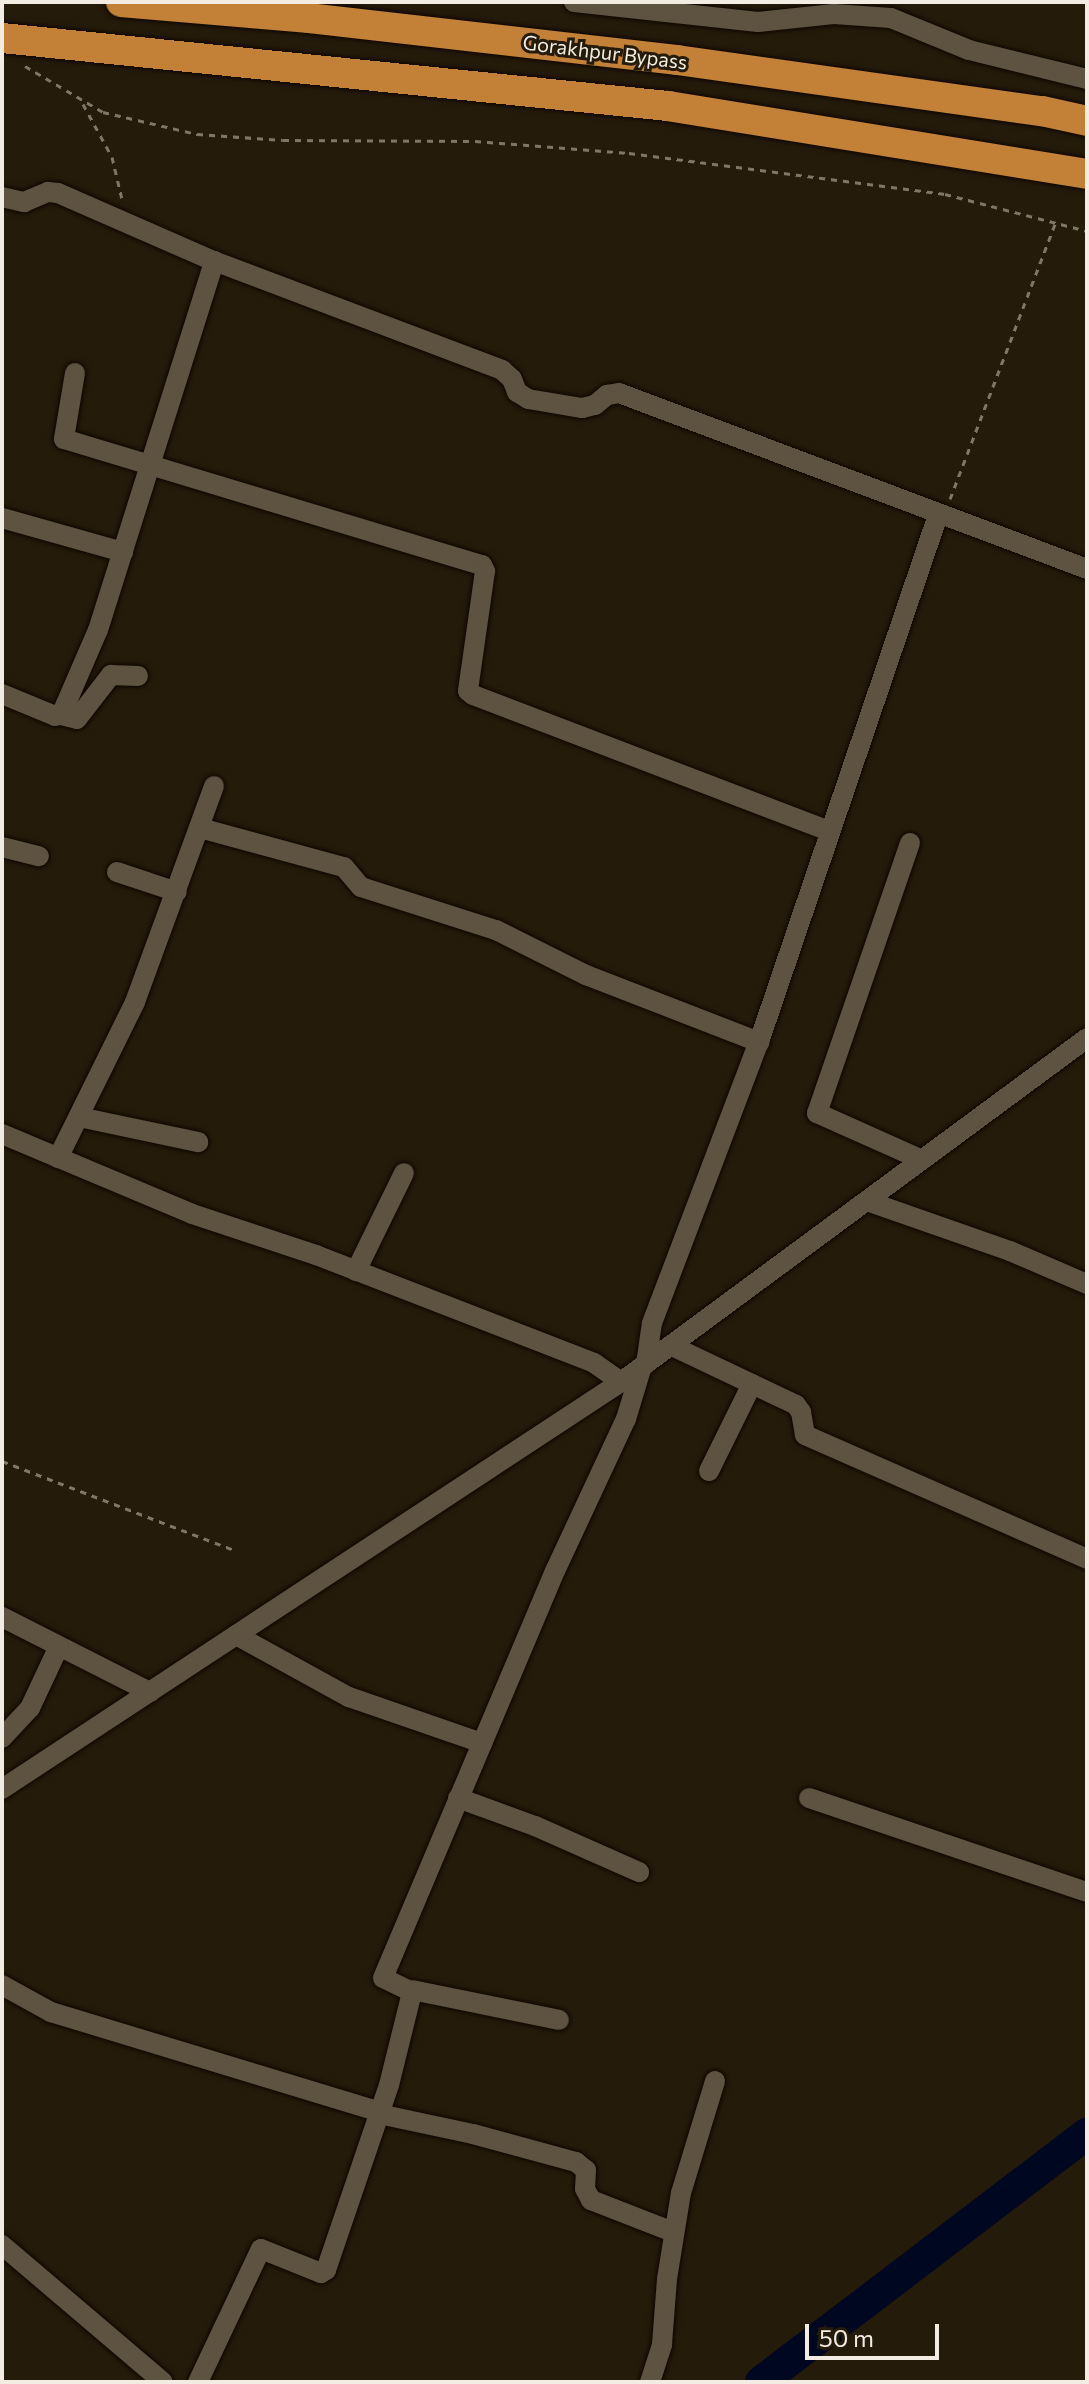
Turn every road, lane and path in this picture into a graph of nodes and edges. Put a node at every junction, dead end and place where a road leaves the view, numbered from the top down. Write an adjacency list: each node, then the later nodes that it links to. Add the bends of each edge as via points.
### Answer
1 (121, 2): 8 (highway, Gorakhpur Bypass, via 677,60)
2 (574, 2): 3 (street)
3 (774, 12): 6 (street, via 891,18 969,50)
4 (2, 38): 9 (highway, via 668,106)
5 (20, 64): 7 (path)
6 (1087, 79)
7 (82, 101): 11 (path, via 103,112 229,138 460,140 629,153 945,194); 12 (path, via 118,174)
8 (1087, 121)
9 (1087, 174)
10 (2, 197): 12 (street, via 24,202 52,192)
11 (1056, 222): 13 (path); 17 (path, via 1005,363)
12 (126, 223): 14 (street)
13 (1087, 231)
14 (214, 261): 16 (street); 17 (street, via 502,370 528,399 582,408 619,393)
15 (75, 373): 16 (street, via 64,439)
16 (150, 465): 19 (street); 26 (street, via 478,563 485,571 468,691 473,695)
17 (940, 516): 20 (street); 26 (street)
18 (2, 518): 19 (street)
19 (123, 552): 23 (street, via 98,630)
20 (1087, 569)
21 (138, 676): 23 (street, via 111,675 77,719)
22 (2, 694): 23 (street)
23 (61, 715)
24 (214, 786): 25 (street)
25 (200, 828): 31 (street); 33 (street, via 344,867 361,887 496,930 586,975)
26 (830, 831): 33 (street)
27 (910, 843): 38 (street, via 817,1113)
28 (2, 847): 29 (street)
29 (39, 856)
30 (117, 872): 31 (street)
31 (177, 892): 34 (street, via 135,1002)
32 (1087, 1038): 38 (street)
33 (759, 1042): 44 (street, via 652,1323)
34 (79, 1117): 36 (street); 37 (street)
35 (2, 1134): 37 (street)
36 (198, 1142)
37 (58, 1158): 41 (street, via 192,1214)
38 (922, 1160): 40 (street)
39 (404, 1173): 41 (street)
40 (867, 1201): 42 (street); 43 (street)
41 (356, 1271): 45 (street, via 594,1363)
42 (1087, 1284)
43 (672, 1346): 44 (street); 46 (street)
44 (644, 1365): 45 (street); 56 (street, via 626,1419)
45 (621, 1382): 52 (street)
46 (752, 1384): 48 (street); 50 (street, via 796,1405 805,1435)
47 (2, 1461): 49 (path)
48 (709, 1471)
49 (236, 1551)
50 (1087, 1559)
51 (2, 1617): 53 (street)
52 (236, 1635): 54 (street); 56 (street, via 349,1697)
53 (59, 1646): 54 (street); 55 (street, via 30,1708)
54 (150, 1692): 57 (street)
55 (2, 1738)
56 (482, 1743): 58 (street)
57 (2, 1789)
58 (458, 1798): 60 (street); 63 (street, via 383,1978)
59 (809, 1798): 61 (street)
60 (639, 1872)
61 (1087, 1892)
62 (2, 1985): 66 (street, via 51,2012)
63 (412, 1990): 64 (street); 66 (street)
64 (559, 2020)
65 (715, 2081): 67 (street)
66 (380, 2113): 67 (street, via 576,2162 586,2170 585,2189 591,2200); 70 (street, via 326,2270 321,2273 261,2249)
67 (673, 2232): 71 (street, via 662,2344)
68 (2, 2245): 69 (street)
69 (163, 2382)
70 (198, 2382)
71 (650, 2382)

